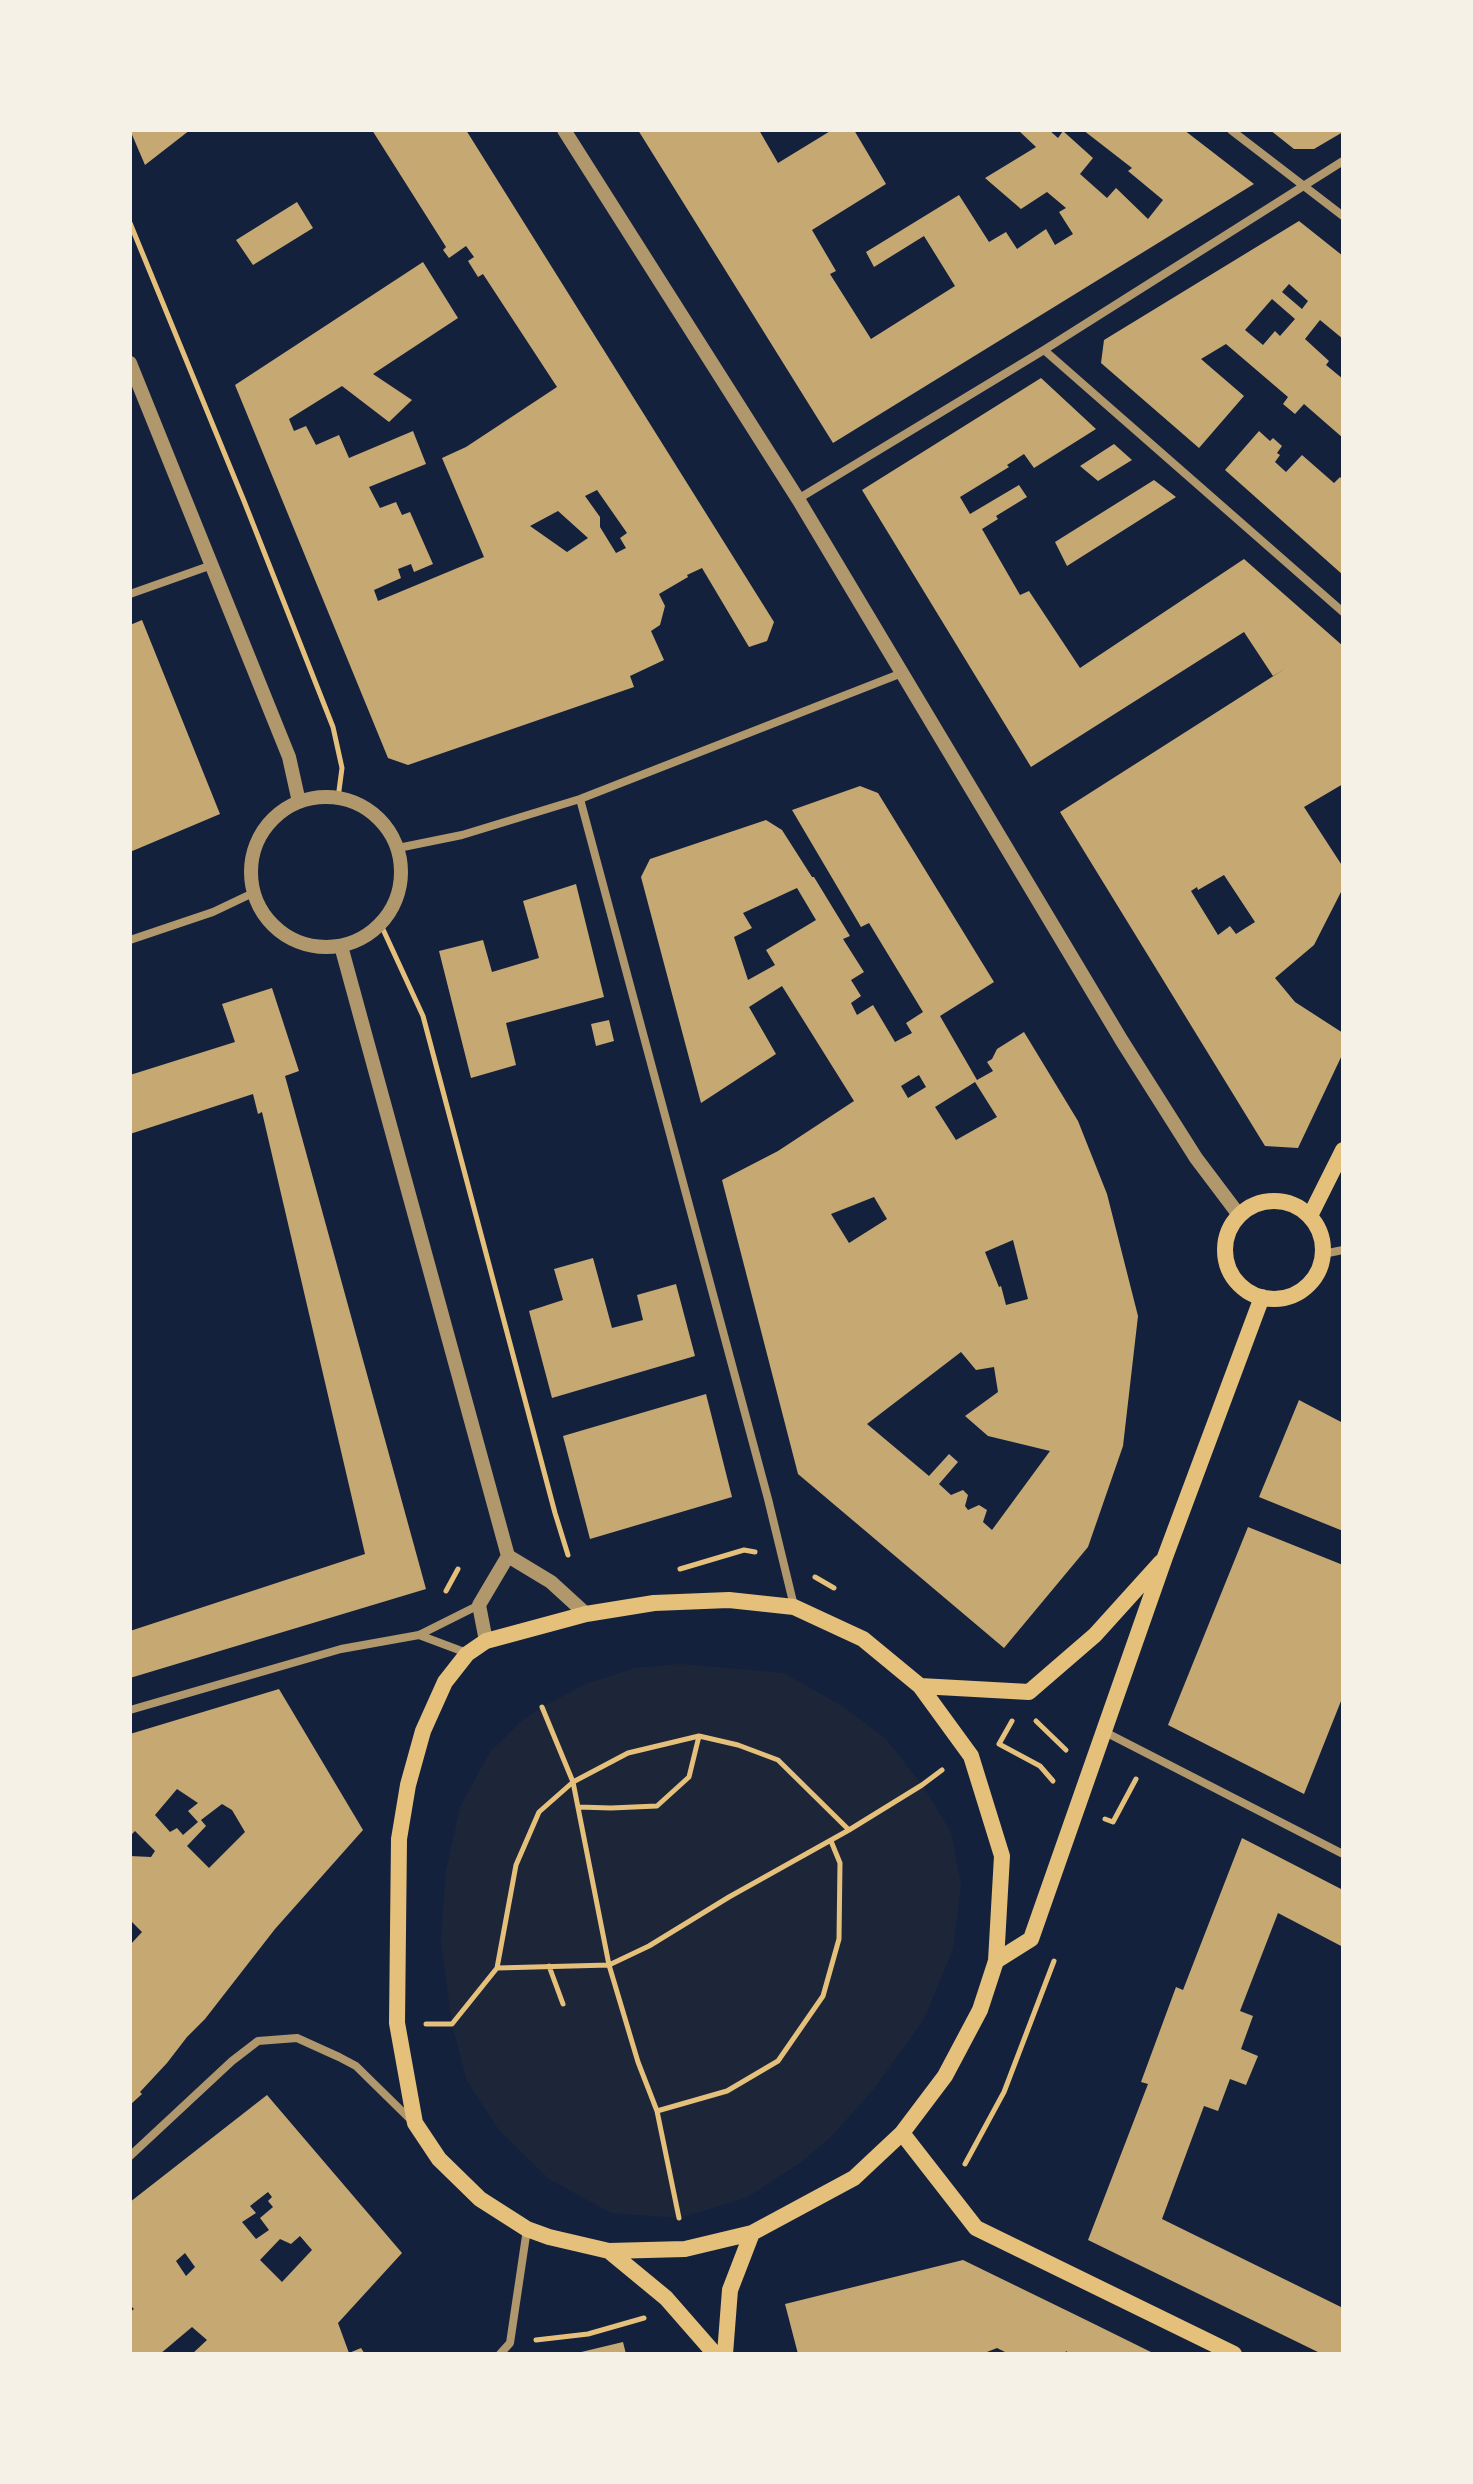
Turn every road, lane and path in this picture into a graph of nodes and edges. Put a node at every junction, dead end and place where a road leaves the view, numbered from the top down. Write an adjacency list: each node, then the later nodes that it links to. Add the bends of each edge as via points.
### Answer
1 (564, 130): 9 (street)
2 (1231, 130): 4 (street)
3 (1343, 161): 4 (street)
4 (1304, 185): 5 (street); 7 (street)
5 (1343, 216)
6 (130, 223): 14 (path, via 333,727 342,768)
7 (1044, 350): 9 (street); 12 (street)
8 (130, 363): 10 (street)
9 (798, 499): 13 (street)
10 (213, 565): 11 (street); 16 (street, via 289,757)
11 (130, 594)
12 (1343, 612)
13 (902, 673): 15 (street); 23 (street, via 1122,1041)
14 (338, 798): 16 (street); 17 (street, via 375,815)
15 (580, 799): 17 (street, via 462,835); 29 (street)
16 (299, 802): 18 (street, via 273,818 255,844)
17 (398, 848): 19 (street, via 402,881)
18 (253, 893): 20 (street); 21 (street, via 260,911 288,938 313,947)
19 (381, 925): 21 (street); 31 (path, via 423,1016 555,1513)
20 (130, 940)
21 (341, 946): 28 (street)
22 (1343, 1150): 24 (main road)
23 (1239, 1215): 24 (main road, via 1267,1201 1282,1201); 27 (main road, via 1229,1229 1227,1262 1234,1278)
24 (1310, 1216): 26 (main road, via 1318,1227)
25 (1343, 1250): 26 (street)
26 (1323, 1254): 27 (main road, via 1319,1271 1295,1294)
27 (1262, 1297): 30 (main road)
28 (508, 1556): 34 (street); 36 (street, via 551,1582)
29 (781, 1556): 32 (path, via 744,1550); 33 (path); 35 (street)
30 (1165, 1557): 41 (main road, via 1095,1635 1029,1692); 44 (main road)
31 (575, 1566)
32 (669, 1572)
33 (843, 1593)
34 (479, 1605): 37 (street); 38 (street)
35 (794, 1607): 36 (main road, via 729,1600 654,1603); 40 (main road, via 863,1639)
36 (586, 1614): 38 (main road)
37 (419, 1635): 39 (street); 43 (street, via 341,1649)
38 (486, 1641): 39 (main road)
39 (467, 1654): 61 (main road, via 445,1682 423,1731 399,1839 397,2023)
40 (920, 1686): 41 (main road); 54 (main road, via 971,1756 1002,1856)
41 (990, 1689): 47 (path, via 1021,1707)
42 (542, 1707): 48 (path)
43 (130, 1710)
44 (1105, 1732): 47 (main road); 52 (street)
45 (699, 1736): 48 (path, via 628,1753); 49 (path, via 689,1777 657,1806); 50 (path, via 778,1760)
46 (949, 1764): 50 (path)
47 (1091, 1772): 54 (main road, via 1031,1939)
48 (573, 1782): 49 (path); 57 (path, via 539,1812 516,1865)
49 (578, 1807): 55 (path)
50 (849, 1830): 51 (path)
51 (831, 1840): 55 (path); 60 (path, via 840,1863 839,1939 823,1996 778,2061 727,2091)
52 (1343, 1854)
53 (1058, 1951): 64 (path, via 1004,2092)
54 (996, 1961): 62 (main road, via 980,2010 945,2076)
55 (609, 1965): 56 (path); 60 (path)
56 (549, 1966): 57 (path); 58 (path)
57 (497, 1968): 59 (path, via 452,2024)
58 (563, 2004)
59 (422, 2023)
60 (657, 2111): 65 (path)
61 (415, 2123): 63 (street, via 356,2066 339,2057 297,2038 258,2041); 66 (main road, via 439,2159 480,2199)
62 (902, 2133): 67 (main road, via 854,2178); 72 (main road, via 976,2228)
63 (130, 2156)
64 (963, 2167)
65 (679, 2218)
66 (527, 2229): 68 (main road); 69 (street, via 510,2343)
67 (752, 2233): 68 (main road, via 685,2249); 71 (main road, via 730,2290)
68 (609, 2251): 70 (main road, via 666,2298)
69 (500, 2354)
70 (715, 2354)
71 (725, 2354)
72 (1234, 2354)

